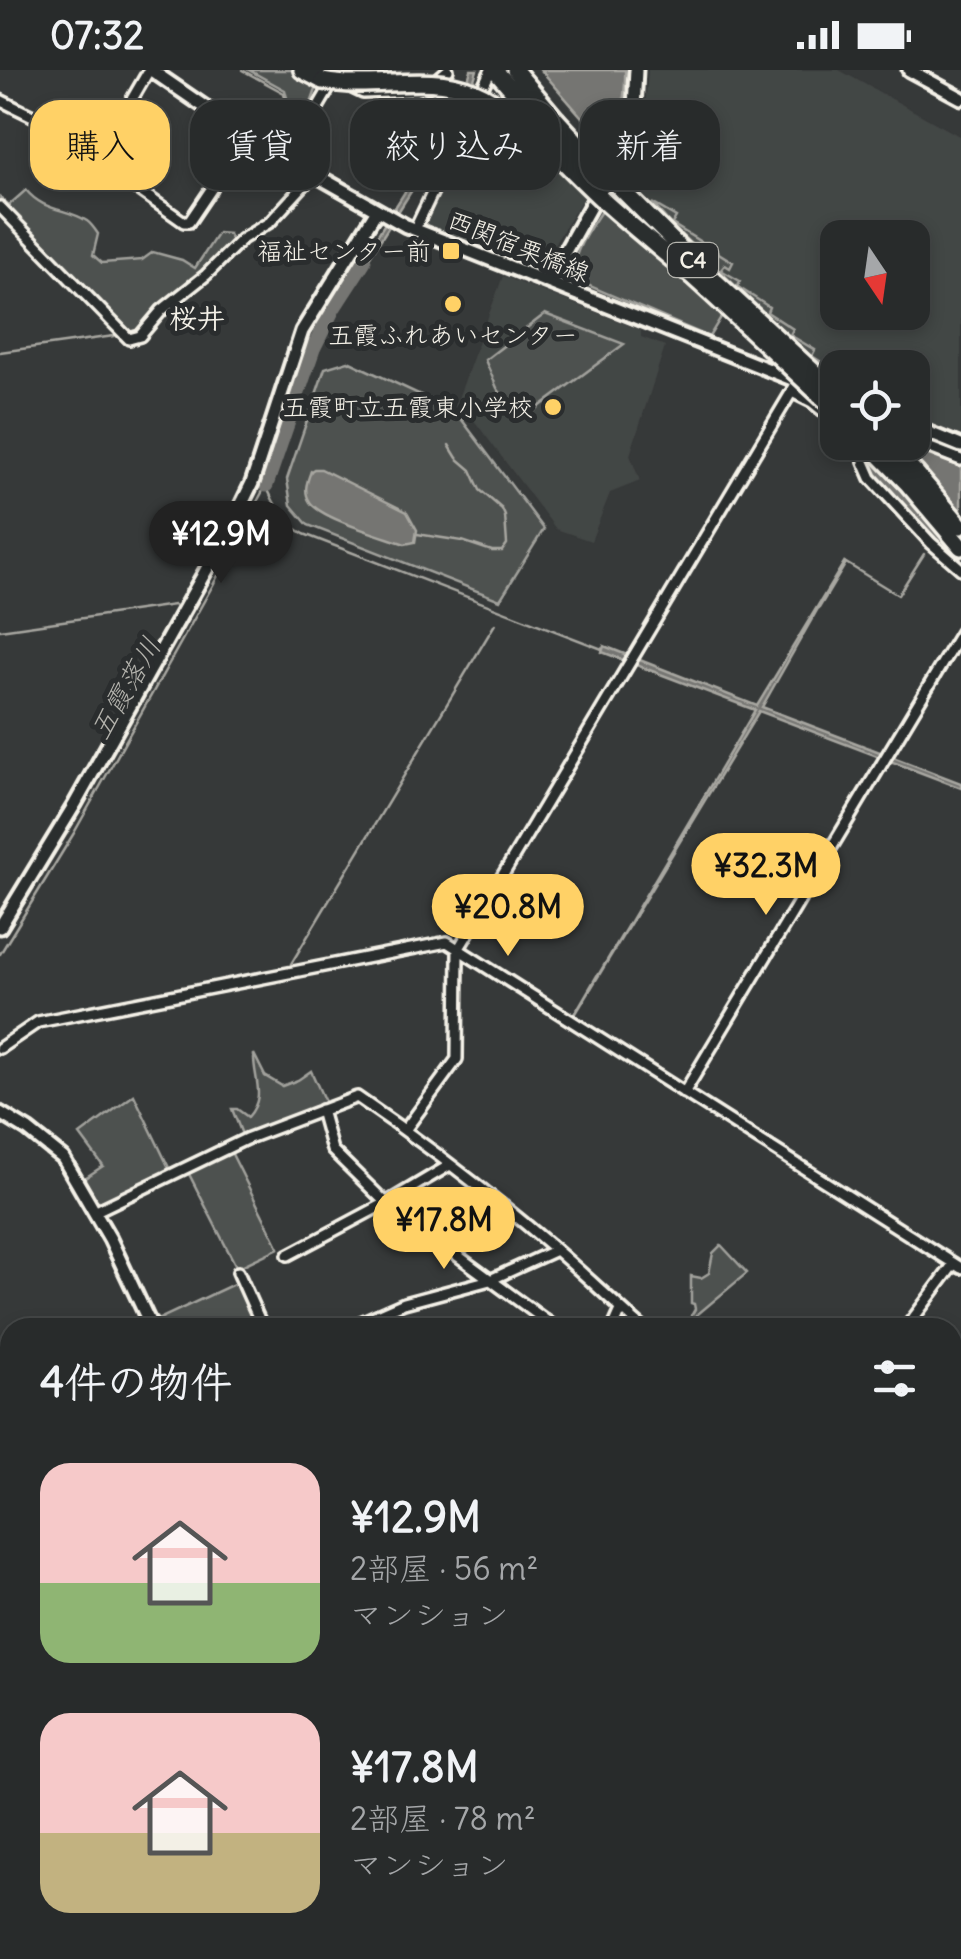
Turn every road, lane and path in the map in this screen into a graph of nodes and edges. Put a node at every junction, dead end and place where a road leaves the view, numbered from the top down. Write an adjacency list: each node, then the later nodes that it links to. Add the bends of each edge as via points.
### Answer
1 (150, 70): 13 (street); 14 (street, 西関宿栗橋線)
2 (302, 70): 10 (highway)
3 (362, 70): 10 (highway)
4 (448, 70): 15 (street, via 427,88 371,94 335,78)
5 (493, 70): 26 (street); 27 (highway, C4, bridge)
6 (515, 70): 16 (highway, C4)
7 (524, 70): 17 (highway)
8 (636, 70): 28 (street, via 634,108 621,150)
9 (909, 70): 11 (street)
10 (324, 74): 27 (highway, bridge, via 358,85 428,81 486,97)
11 (961, 98)
12 (0, 100): 18 (street)
13 (132, 100)
14 (194, 100)
15 (322, 100)
16 (540, 100)
17 (545, 100)
18 (30, 115)
19 (560, 123): 29 (highway, C4, bridge, via 688,256)
20 (330, 183): 25 (street, 西関宿栗橋線)
21 (138, 190): 22 (street, via 184,222)
22 (211, 190)
23 (299, 190): 24 (street, via 129,340)
24 (0, 207)
25 (379, 212): 26 (street, 西関宿栗橋線); 45 (street, via 302,331 232,524)
26 (415, 229): 28 (street, 西関宿栗橋線)
27 (696, 279): 32 (highway, C4, bridge)
28 (548, 282): 30 (street, 西関宿栗橋線)
29 (820, 378)
30 (795, 386): 31 (street, 西関宿栗橋線); 33 (street); 46 (street)
31 (820, 391)
32 (820, 395)
33 (820, 408)
34 (930, 433): 35 (street)
35 (961, 446)
36 (930, 448): 40 (street)
37 (864, 460): 43 (street, via 871,478)
38 (884, 460): 42 (highway)
39 (903, 460): 41 (highway)
40 (961, 460)
41 (961, 526)
42 (961, 547)
43 (961, 569)
44 (961, 632): 48 (street)
45 (0, 928)
46 (458, 950): 47 (street, via 446,942 38,1022); 48 (street); 51 (street, via 457,1059)
47 (0, 1048)
48 (684, 1093): 57 (street)
49 (320, 1110): 51 (street, via 357,1097); 53 (street, via 332,1150); 54 (street)
50 (0, 1113): 54 (street, via 62,1158)
51 (405, 1130): 52 (street)
52 (450, 1165): 53 (street); 55 (street)
53 (386, 1203): 56 (street); 59 (street)
54 (94, 1212): 61 (street)
55 (556, 1250): 59 (street); 60 (street)
56 (288, 1255)
57 (957, 1266): 67 (street)
58 (238, 1272): 62 (street)
59 (490, 1280): 63 (street); 64 (street)
60 (622, 1310): 65 (street); 66 (street)
61 (147, 1318)
62 (259, 1318)
63 (369, 1318)
64 (542, 1318)
65 (618, 1318)
66 (631, 1318)
67 (914, 1318)

